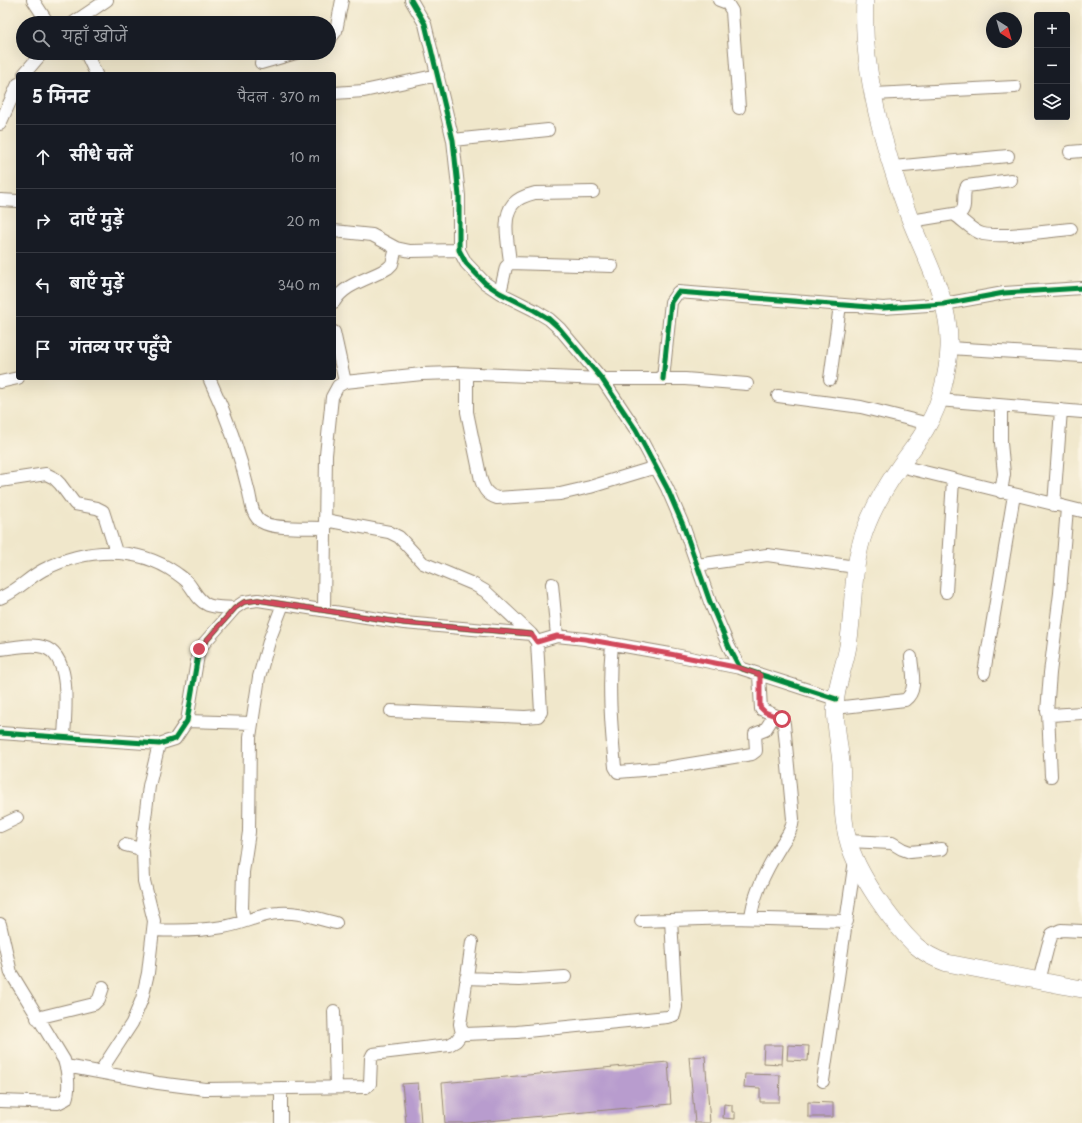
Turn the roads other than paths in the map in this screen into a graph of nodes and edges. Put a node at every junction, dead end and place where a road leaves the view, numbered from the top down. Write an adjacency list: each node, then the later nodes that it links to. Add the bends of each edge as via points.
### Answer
1 (33, 0): 7 (street)
2 (107, 0): 8 (street)
3 (342, 0): 9 (street)
4 (411, 0): 16 (street, via 426,24)
5 (719, 0): 21 (street, via 727,3 732,11)
6 (865, 0): 20 (main road, via 866,52)
7 (43, 16)
8 (83, 16)
9 (336, 31)
10 (36, 60): 14 (street)
11 (89, 60): 15 (street)
12 (273, 60): 13 (street)
13 (260, 64)
14 (26, 72)
15 (95, 72)
16 (438, 75): 19 (street, via 364,90); 24 (street)
17 (1015, 87): 20 (street)
18 (16, 88): 22 (street)
19 (336, 93)
20 (874, 94): 26 (main road)
21 (739, 108)
22 (0, 124)
23 (548, 130): 24 (street)
24 (453, 140): 36 (street, via 459,196)
25 (1008, 156): 26 (street)
26 (893, 168): 32 (main road)
27 (1010, 180): 31 (street, via 967,186 963,211)
28 (593, 192): 37 (street, via 535,193 513,204 507,220)
29 (0, 200): 30 (street)
30 (16, 201)
31 (955, 214): 32 (street); 33 (street, via 983,234)
32 (911, 221): 42 (main road)
33 (1071, 229)
34 (336, 231): 35 (street, via 372,235)
35 (396, 248): 36 (street, via 410,251); 41 (street, via 392,264 388,268 352,285)
36 (459, 250): 40 (street, via 475,274)
37 (510, 263): 38 (street); 40 (street, via 506,267)
38 (612, 266)
39 (1082, 288): 42 (street, via 1004,293)
40 (500, 293): 49 (street, via 549,319)
41 (336, 300)
42 (944, 304): 43 (street, via 883,308); 45 (main road, via 949,328)
43 (840, 305): 50 (street, via 678,292 671,302); 51 (street)
44 (336, 341): 55 (street)
45 (949, 348): 46 (street); 58 (main road)
46 (1082, 356)
47 (467, 374): 49 (street); 55 (street, via 422,374); 65 (street, via 467,412 481,480 491,496 497,498 560,494)
48 (16, 378): 54 (street)
49 (602, 379): 50 (street); 65 (street, via 636,430)
50 (663, 379): 56 (street)
51 (830, 379)
52 (210, 380): 59 (street)
53 (214, 380): 59 (street)
54 (0, 382)
55 (345, 382): 73 (street, via 338,386 332,397 326,455)
56 (747, 384)
57 (778, 396): 63 (street, via 861,407)
58 (938, 400): 60 (street); 63 (main road)
59 (220, 401): 73 (street, via 257,519 274,526)
60 (1002, 407): 61 (street); 68 (street, via 1001,443 1004,474)
61 (1061, 410): 62 (street); 70 (street)
62 (1082, 412)
63 (929, 424): 64 (main road)
64 (900, 466): 66 (street); 76 (main road, via 871,516 864,533)
65 (656, 467): 75 (street, via 683,525)
66 (953, 480): 68 (street); 78 (street)
67 (0, 481): 74 (street, via 46,474 54,478 76,504 103,511)
68 (1001, 492): 69 (street)
69 (1014, 495): 70 (street); 89 (street)
70 (1054, 505): 71 (street)
71 (1067, 508): 72 (street); 94 (street)
72 (1082, 512)
73 (325, 524): 82 (street); 84 (street, via 389,532 399,537 424,563 485,591)
74 (116, 552): 79 (street, via 92,554 44,570); 81 (street, via 164,565 187,582 198,598 208,606)
75 (697, 565): 76 (street, via 767,555); 88 (street, via 710,602)
76 (856, 568): 91 (main road, via 849,640)
77 (552, 584): 83 (street)
78 (946, 592)
79 (0, 598)
80 (283, 604): 81 (street, via 258,600 244,602); 82 (street); 97 (street, via 259,677)
81 (235, 608): 96 (street, via 199,649)
82 (324, 610): 84 (street, via 404,623)
83 (557, 636): 84 (street); 85 (street)
84 (534, 638): 92 (street, via 541,712 538,716 525,718)
85 (612, 644): 88 (street); 95 (street, via 609,674 610,718 615,768 618,772 666,768 752,754 756,751 755,734 764,731)
86 (0, 649): 99 (street, via 43,647 55,653 63,669 66,694)
87 (911, 657): 91 (street, via 913,685 911,695 905,700)
88 (740, 668): 90 (street)
89 (984, 673)
90 (760, 675): 91 (street); 95 (street, via 760,707)
91 (835, 704): 104 (main road)
92 (391, 711)
93 (1082, 713): 94 (street)
94 (1048, 714): 101 (street)
95 (774, 716): 109 (street, via 782,719 784,724 792,826 754,898)
96 (187, 721): 97 (street); 100 (street, via 175,739)
97 (252, 723): 111 (street, via 249,832 243,872)
98 (0, 733): 99 (street)
99 (64, 736): 100 (street)
100 (159, 744): 107 (street, via 149,786)
101 (1051, 776)
102 (17, 818): 103 (street)
103 (0, 826)
104 (848, 841): 106 (street, via 892,843 910,852); 108 (main road)
105 (125, 845): 107 (street)
106 (942, 849)
107 (141, 850): 116 (street, via 144,881 154,921)
108 (855, 860): 113 (street); 121 (main road, via 898,927 932,958)
109 (751, 918): 110 (street); 113 (street)
110 (671, 920): 112 (street); 126 (street, via 676,1007 672,1016 517,1032)
111 (244, 921): 114 (street, via 281,912); 116 (street, via 208,929)
112 (641, 921)
113 (847, 921): 129 (street)
114 (336, 923)
115 (0, 924): 125 (street, via 11,973)
116 (153, 930): 128 (street, via 142,999 132,1023)
117 (1082, 930): 121 (street, via 1061,930 1052,934)
118 (472, 942): 120 (street)
119 (565, 977): 120 (street, via 519,980)
120 (466, 978): 126 (street, via 460,1024)
121 (1040, 981): 123 (main road)
122 (103, 987): 125 (street, via 94,1004)
123 (1082, 989)
124 (334, 1011): 131 (street)
125 (38, 1018): 127 (street)
126 (463, 1032): 131 (street, via 449,1045 373,1054 370,1086)
127 (66, 1066): 128 (street); 132 (street, via 68,1090 67,1097 62,1102)
128 (100, 1072): 130 (street, via 182,1087)
129 (823, 1081)
130 (281, 1088): 131 (street); 133 (street)
131 (336, 1088)
132 (0, 1101)
133 (281, 1123)

